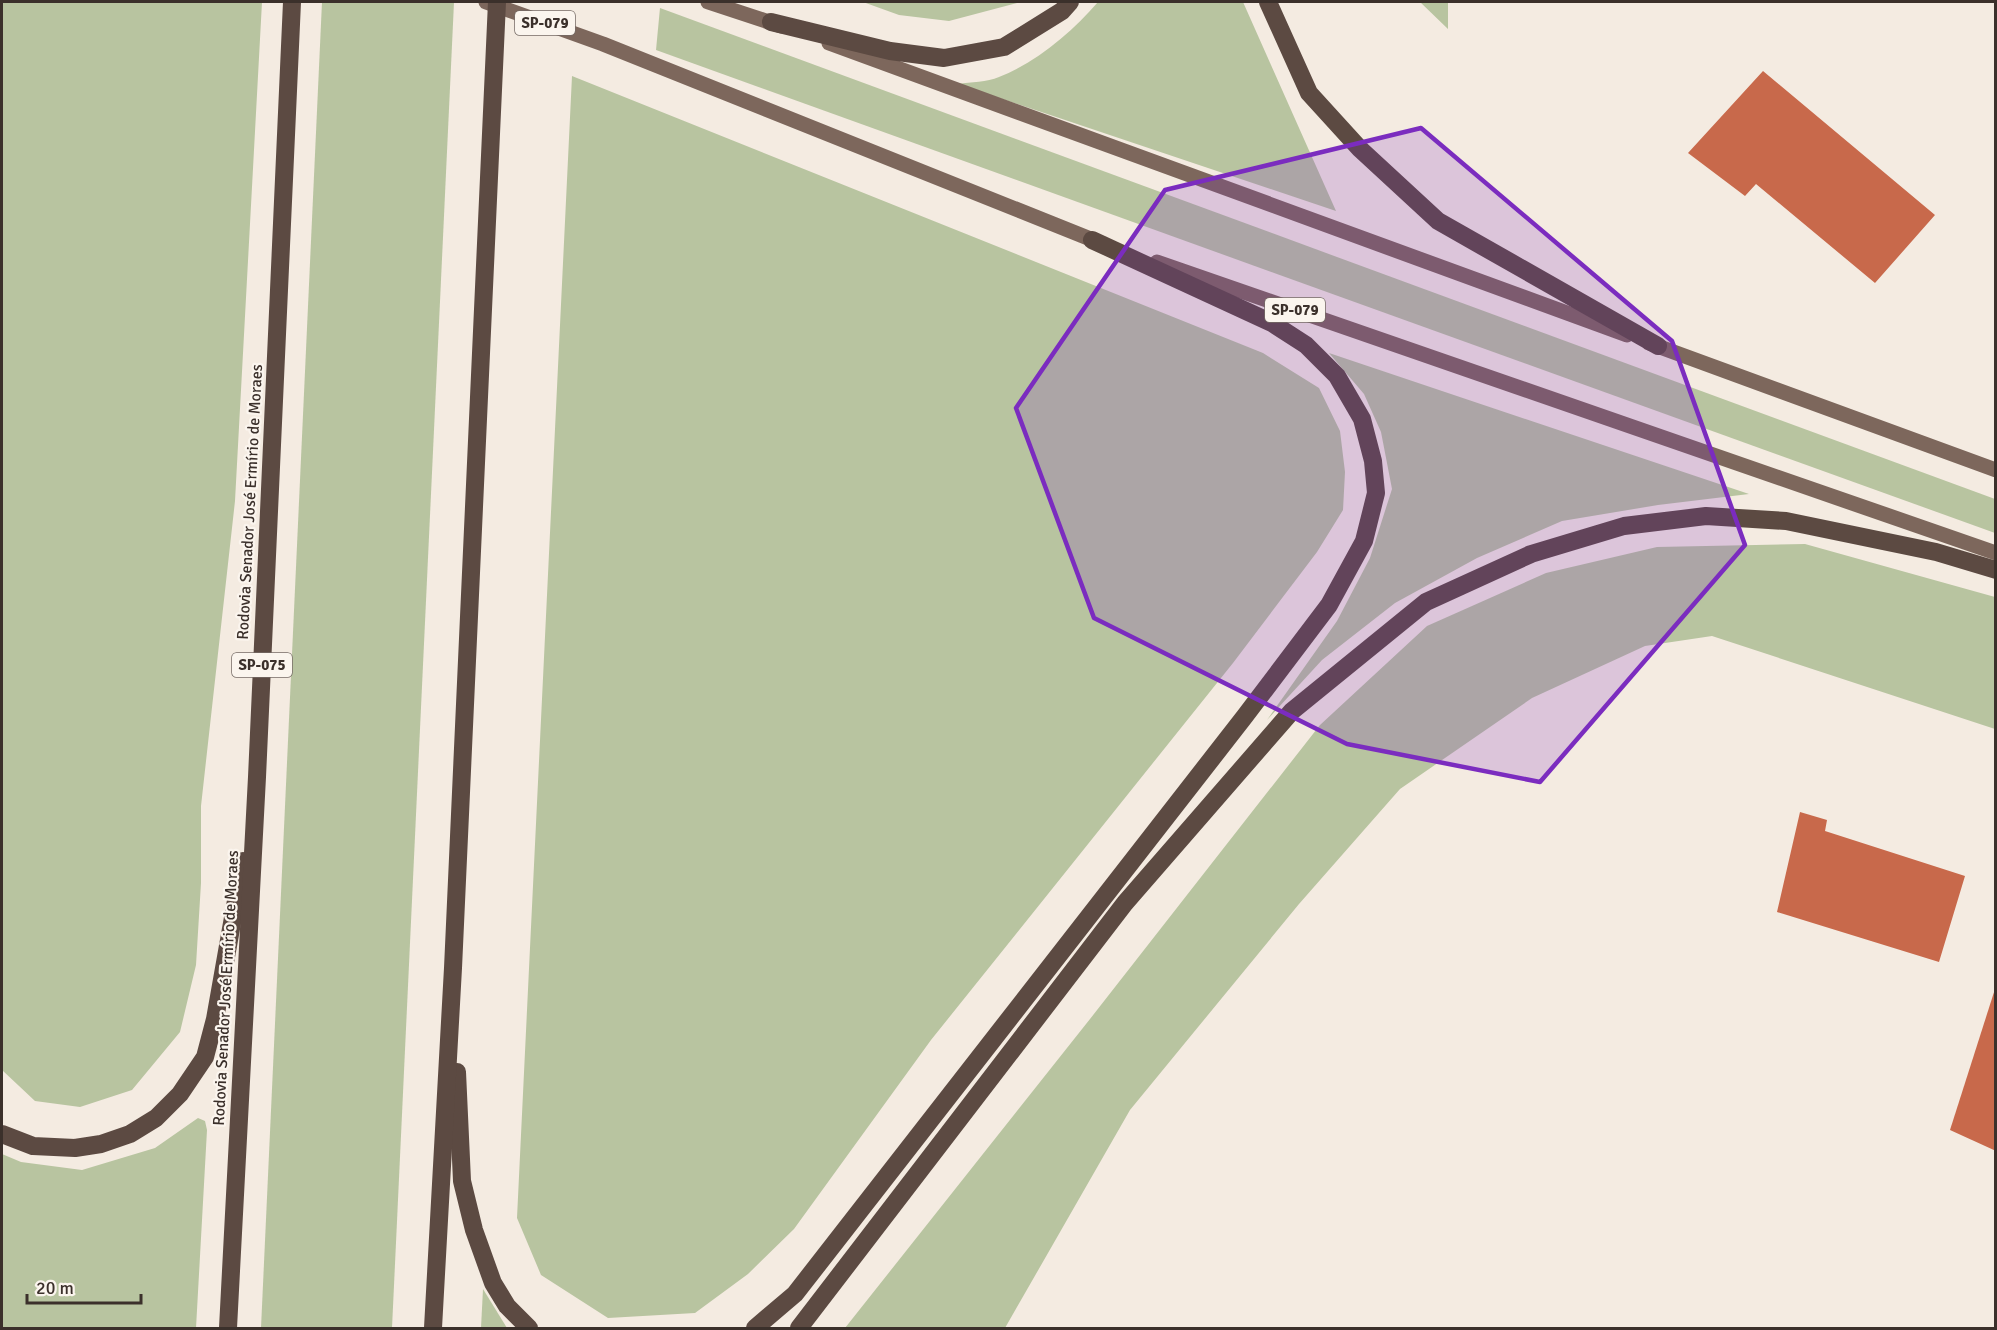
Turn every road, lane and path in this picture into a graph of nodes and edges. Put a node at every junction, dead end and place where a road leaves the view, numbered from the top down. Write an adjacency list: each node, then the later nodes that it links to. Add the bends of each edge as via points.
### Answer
1 (292, 2): 13 (highway, Rodovia Senador José Ermírio de Moraes / SP-075)
2 (486, 2): 8 (main road, SP-079, via 603,44)
3 (497, 2): 14 (highway)
4 (708, 2): 7 (main road)
5 (1070, 2): 7 (highway, via 1004,47 945,58 890,51)
6 (1268, 2): 9 (highway, via 1310,93 1360,149 1438,221)
7 (771, 22): 9 (main road)
8 (1092, 240): 11 (main road, SP-079); 19 (highway, via 1272,323 1306,345 1337,376 1362,419 1373,461 1376,493 1364,541 1329,605 1245,716 795,1294)
9 (1658, 346): 10 (main road)
10 (1995, 470)
11 (1995, 553)
12 (1995, 570): 20 (highway, via 1936,552 1786,521 1706,516 1624,526 1531,554 1426,602 1292,711 1125,903)
13 (257, 777): 15 (highway, via 215,1019 205,1057 180,1094 156,1118 130,1134 101,1144 75,1148 33,1146); 16 (highway, Rodovia Senador José Ermírio de Moraes / SP-075)
14 (453, 968): 17 (highway); 18 (highway, via 462,1181 493,1283 507,1306)
15 (2, 1134)
16 (228, 1329)
17 (433, 1329)
18 (529, 1329)
19 (755, 1329)
20 (799, 1329)

